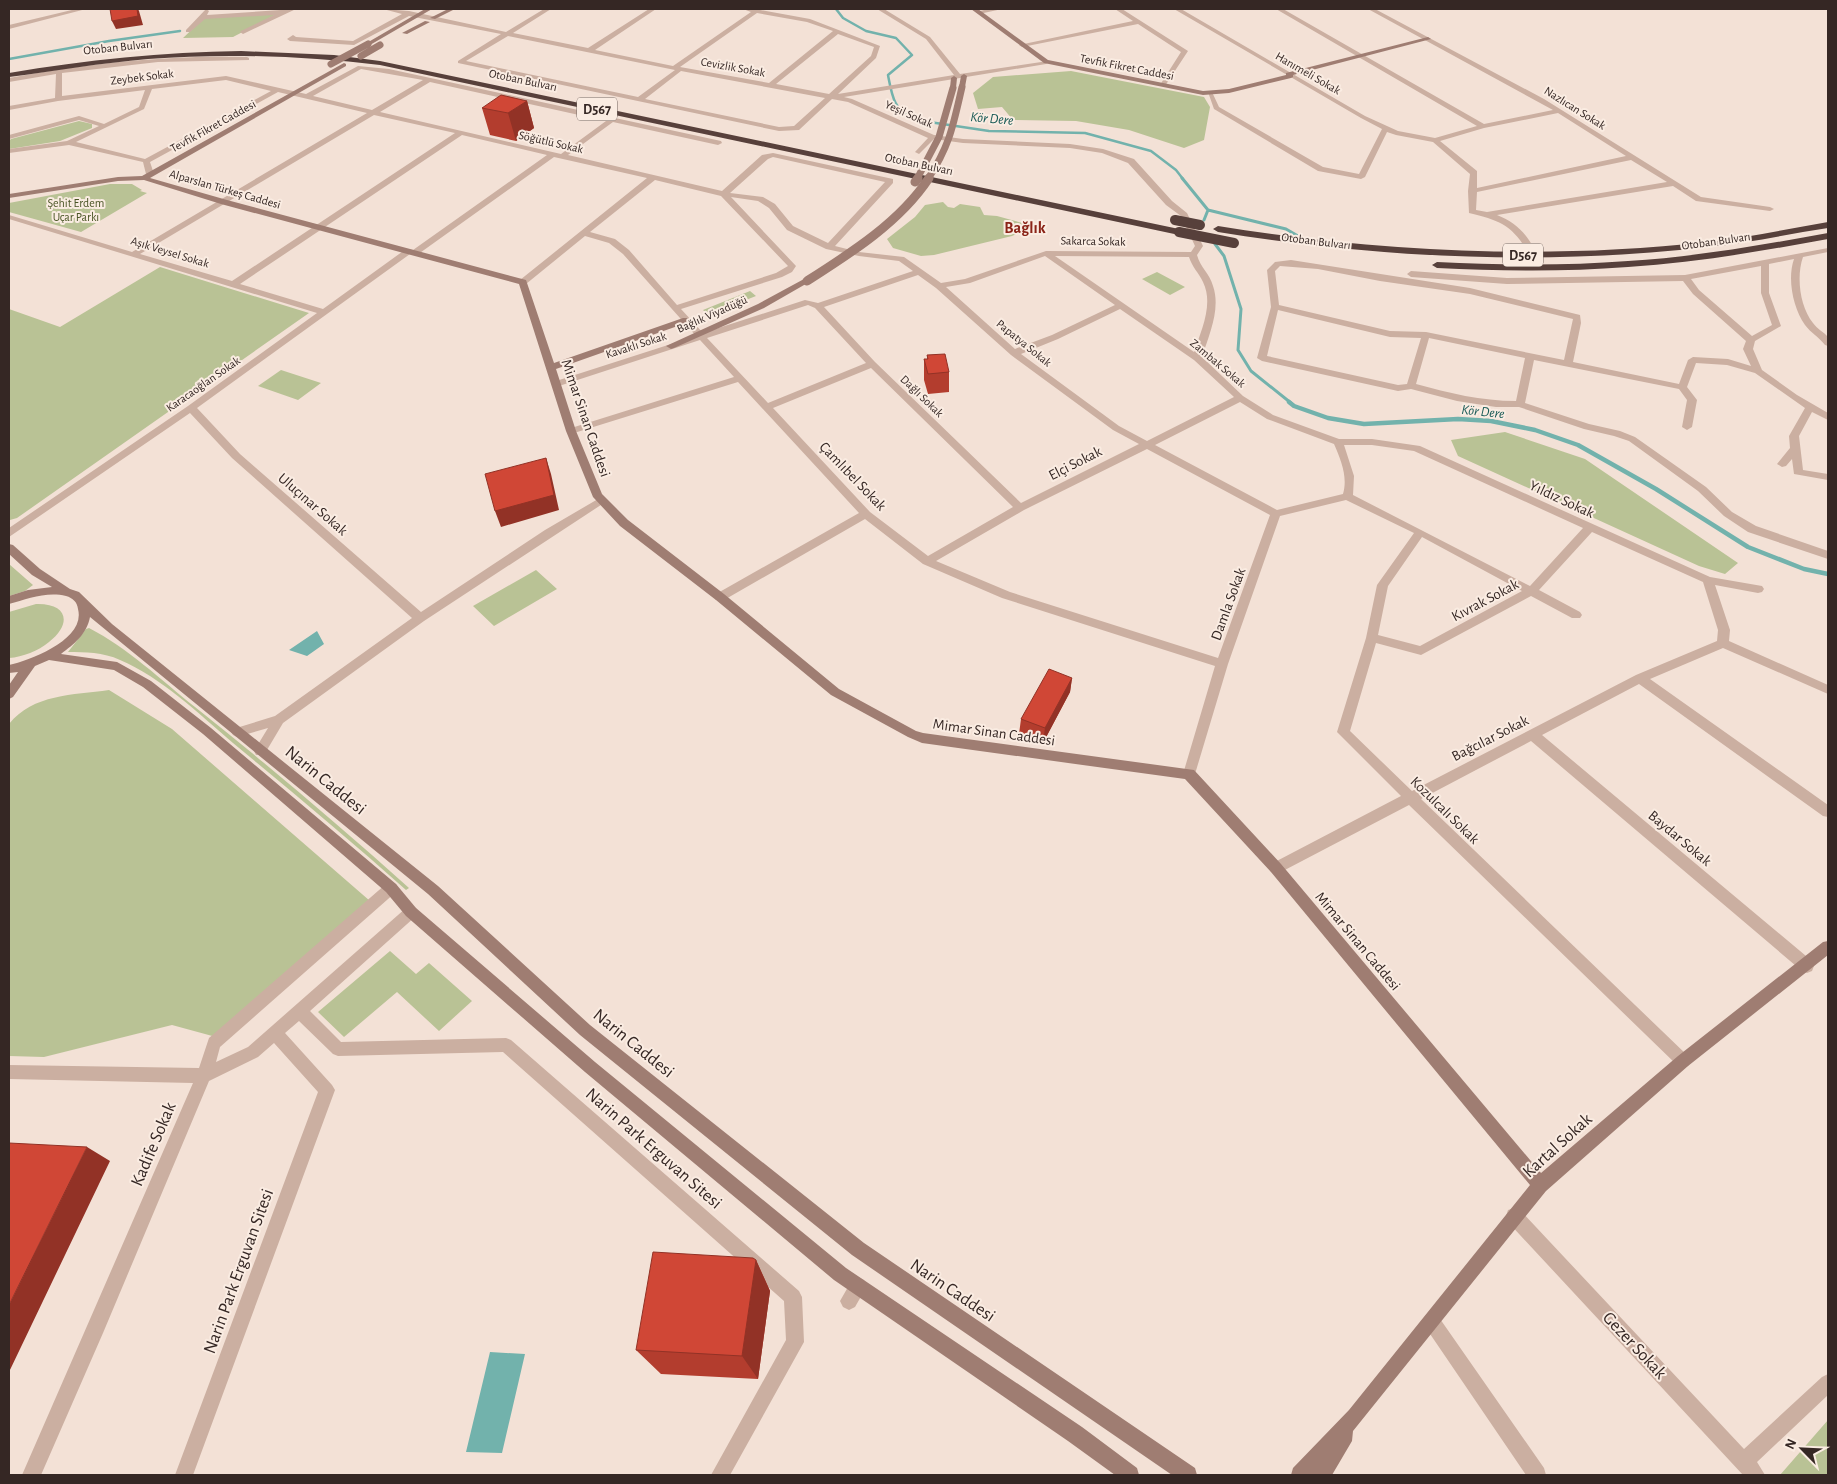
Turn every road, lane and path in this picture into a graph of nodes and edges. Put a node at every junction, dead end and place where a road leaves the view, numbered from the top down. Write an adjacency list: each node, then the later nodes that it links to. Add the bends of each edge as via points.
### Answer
1 (83, 9): 24 (street)
2 (207, 9): 21 (street)
3 (293, 9): 18 (street)
4 (386, 9): 19 (street, Cevizlik Sokak)
5 (429, 9): 20 (street, Tevfik Fikret Caddesi)
6 (452, 9): 22 (street, Tevfik Fikret Caddesi)
7 (548, 9): 28 (street)
8 (653, 9): 32 (street)
9 (746, 9): 16 (street)
10 (880, 9): 44 (street, via 928,38)
11 (999, 9): 17 (street)
12 (1118, 9): 23 (street)
13 (1177, 9): 43 (street, Hanımeli Sokak)
14 (1279, 9): 33 (street)
15 (1371, 9): 30 (street, Nazlıcan Sokak)
16 (756, 11): 27 (street, via 808,20); 39 (street)
17 (977, 11): 31 (street, Tevfik Fikret Caddesi)
18 (284, 13): 21 (street); 26 (street)
19 (409, 13): 20 (street, Cevizlik Sokak); 29 (street, via 354,44 290,39)
20 (418, 15): 22 (street, Cevizlik Sokak); 53 (street, Tevfik Fikret Caddesi, bridge, via 331,64)
21 (203, 17): 25 (street)
22 (430, 20): 28 (street, Cevizlik Sokak); 53 (street, Tevfik Fikret Caddesi, bridge)
23 (1139, 22): 31 (street); 49 (street, via 1185,51)
24 (9, 27)
25 (188, 31)
26 (243, 32)
27 (836, 32): 48 (street); 54 (street, via 877,46 874,57)
28 (506, 34): 32 (street, Cevizlik Sokak); 36 (street)
29 (293, 37)
30 (1428, 39): 33 (street, Tevfik Fikret Caddesi); 59 (street, Nazlıcan Sokak)
31 (1022, 45): 34 (street, Tevfik Fikret Caddesi)
32 (588, 51): 39 (street, Cevizlik Sokak)
33 (1361, 55): 43 (street, Tevfik Fikret Caddesi); 63 (street)
34 (1046, 62): 44 (street, Cevizlik Sokak); 49 (street, Tevfik Fikret Caddesi)
35 (240, 65): 40 (street, via 248,59 177,59)
36 (459, 66): 57 (street); 68 (highway, Otoban Bulvarı / D567)
37 (9, 68): 38 (highway, Otoban Bulvarı, via 145,50 249,45 325,49)
38 (448, 68)
39 (677, 69): 48 (street, Cevizlik Sokak); 57 (street)
40 (59, 71): 46 (street); 56 (street)
41 (233, 72): 45 (street)
42 (9, 75): 96 (highway, Otoban Bulvarı / D567, bridge, via 109,60 215,52 288,53 358,59)
43 (1290, 75): 52 (street, Tevfik Fikret Caddesi); 64 (street, Hanımeli Sokak)
44 (959, 77): 54 (street, Cevizlik Sokak); 111 (street, Bağlık Viyadüğü, bridge, via 939,141 910,188 885,216); 111 (street, Bağlık Viyadüğü, bridge, via 962,87 951,136 935,168 910,201 879,231 841,260)
45 (226, 78): 50 (street, Zeybek Sokak); 51 (street, Zeybek Sokak)
46 (9, 80)
47 (428, 80): 55 (street, via 360,67); 60 (street); 61 (street)
48 (771, 85): 54 (street, Cevizlik Sokak)
49 (1163, 85): 52 (street, Tevfik Fikret Caddesi)
50 (149, 87): 56 (street, Zeybek Sokak); 62 (street, via 142,108)
51 (277, 90): 53 (street, Söğütlü Sokak); 77 (street)
52 (1210, 93): 64 (street, via 1216,108 1321,169 1361,177)
53 (293, 94): 55 (street, Söğütlü Sokak); 80 (street, Tevfik Fikret Caddesi)
54 (832, 96): 57 (street, via 796,128 778,129); 67 (street, Yeşil Sokak, via 867,107)
55 (306, 97): 60 (street, Söğütlü Sokak)
56 (58, 98): 58 (street, Zeybek Sokak)
57 (639, 100)
58 (9, 108)
59 (1558, 111): 63 (street); 76 (street, Nazlıcan Sokak)
60 (373, 112): 65 (street, Söğütlü Sokak); 87 (street)
61 (611, 120): 71 (street); 75 (street)
62 (105, 126): 66 (street, via 79,118); 70 (street)
63 (1483, 126): 69 (street)
64 (1385, 129): 69 (street, Hanımeli Sokak)
65 (462, 132): 74 (street, Söğütlü Sokak); 93 (street)
66 (9, 137)
67 (932, 137): 73 (street); 104 (street, Yeşil Sokak, via 1070,146 1103,151 1131,161 1184,215 1199,246)
68 (787, 139)
69 (1435, 140): 83 (street, via 1474,173)
70 (69, 143): 72 (street); 77 (street)
71 (718, 143)
72 (9, 151)
73 (919, 152)
74 (552, 155): 75 (street, Söğütlü Sokak); 101 (street, Karacaoğlan Sokak)
75 (561, 157): 81 (street, Söğütlü Sokak)
76 (1633, 157): 82 (street, Nazlıcan Sokak); 83 (street)
77 (146, 161): 80 (street)
78 (913, 165): 79 (highway, Otoban Bulvarı)
79 (942, 171)
80 (147, 176): 85 (street, Alparslan Türkeş Caddesi); 87 (street, Alparslan Türkeş Caddesi)
81 (654, 177): 84 (street, Söğütlü Sokak); 94 (street)
82 (1676, 183): 88 (street, Nazlıcan Sokak, via 1699,199); 89 (street)
83 (1472, 191): 89 (street, via 1472,210)
84 (724, 194): 86 (street, Söğütlü Sokak); 98 (street, via 765,156 772,155 890,181); 120 (street, via 792,266 779,275)
85 (9, 196)
86 (760, 200): 98 (street, Papatya Sokak, via 772,206 790,228)
87 (224, 202): 93 (street, Alparslan Türkeş Caddesi); 103 (street)
88 (1770, 209)
89 (1489, 214): 99 (street, via 1509,222 1526,239)
90 (9, 217): 103 (street, Aşık Veysel Sokak)
91 (1170, 219): 92 (highway, Otoban Bulvarı / D567, bridge, via 1277,240 1370,251 1449,255 1597,255 1695,246)
92 (1828, 225)
93 (320, 227): 101 (street, Alparslan Türkeş Caddesi); 114 (street)
94 (584, 233): 113 (street); 120 (street, Çamlıbel Sokak, via 612,241 626,252)
95 (1828, 236): 108 (highway, Otoban Bulvarı / D567, via 1693,258 1629,264 1506,267)
96 (1238, 243)
97 (1260, 246): 106 (highway, Otoban Bulvarı)
98 (829, 247): 109 (street, Papatya Sokak, via 900,259)
99 (1531, 250)
100 (1828, 250): 105 (street)
101 (412, 252): 113 (street, Alparslan Türkeş Caddesi); 121 (street, Karacaoğlan Sokak)
102 (1046, 253): 104 (street, Sakarca Sokak); 115 (street, Sakarca Sokak, via 967,281); 118 (street, Zambak Sokak)
103 (134, 254): 114 (street, Aşık Veysel Sokak)
104 (1193, 255): 129 (street, via 1194,265 1210,287 1212,305)
105 (1799, 256): 107 (street); 125 (street, via 1795,265 1797,294 1809,324)
106 (1354, 258)
107 (1765, 263): 112 (street); 126 (street, via 1765,293 1777,326)
108 (1431, 264)
109 (919, 272): 115 (street, Papatya Sokak); 117 (street)
110 (1346, 272): 112 (street, via 1507,281); 119 (street, via 1291,262 1278,264 1271,270); 130 (street, via 1470,290 1577,317)
111 (806, 278): 123 (street, Bağlık Viyadüğü, via 761,306)
112 (1685, 278): 126 (street, via 1696,292)
113 (523, 282): 132 (street, Mimar Sinan Caddesi)
114 (232, 285): 121 (street, Aşık Veysel Sokak)
115 (939, 286): 127 (street, Papatya Sokak)
116 (808, 302): 117 (street, Dağlı Sokak); 123 (street, Kavaklı Sokak)
117 (818, 306): 131 (street, Dağlı Sokak)
118 (1119, 306): 127 (street); 129 (street, Zambak Sokak)
119 (1275, 307): 124 (street, via 1390,334); 136 (street, via 1262,358 1398,388)
120 (675, 308): 122 (street, Çamlıbel Sokak)
121 (324, 312): 142 (street, Karacaoğlan Sokak)
122 (686, 320): 123 (street, Çamlıbel Sokak); 132 (street)
123 (700, 334): 134 (street, Çamlıbel Sokak); 135 (street, Kavaklı Sokak)
124 (1426, 335): 128 (street); 136 (street)
125 (1827, 337)
126 (1751, 340): 133 (street, via 1748,349)
127 (1014, 353): 147 (street, Papatya Sokak, via 1116,428)
128 (1530, 356): 130 (street); 139 (street)
129 (1197, 358): 138 (street, Zambak Sokak)
130 (1568, 363): 137 (street)
131 (872, 364): 140 (street); 153 (street, Dağlı Sokak)
132 (551, 368): 135 (street, Mimar Sinan Caddesi)
133 (1758, 371): 137 (street, via 1728,362 1693,360); 141 (street, via 1794,398)
134 (740, 378): 140 (street, Çamlıbel Sokak); 145 (street)
135 (556, 384): 145 (street, Mimar Sinan Caddesi)
136 (1410, 386): 139 (street, via 1457,398)
137 (1682, 387): 144 (street, via 1692,400)
138 (1240, 398): 146 (street, Zambak Sokak, via 1270,417); 147 (street, Elçi Sokak)
139 (1520, 404): 160 (street, via 1632,439 1752,529)
140 (767, 406): 154 (street, Çamlıbel Sokak)
141 (1811, 406): 143 (street); 148 (street, via 1794,436)
142 (191, 408): 158 (street, Karacaoğlan Sokak); 170 (street, Uluçınar Sokak, via 236,456)
143 (1828, 416)
144 (1687, 427)
145 (570, 431): 152 (street, Mimar Sinan Caddesi, via 596,495)
146 (1338, 442): 151 (street, via 1351,486); 156 (street, Yıldız Sokak, via 1372,442 1416,448)
147 (1146, 444): 153 (street, Elçi Sokak); 155 (street, Papatya Sokak)
148 (1795, 449): 149 (street); 150 (street, via 1798,472)
149 (1782, 464)
150 (1828, 477)
151 (1347, 496): 155 (street); 157 (street)
152 (602, 501): 166 (street, Mimar Sinan Caddesi, via 624,523); 170 (street)
153 (1020, 508): 161 (street, Elçi Sokak)
154 (866, 514): 161 (street, Çamlıbel Sokak); 166 (street)
155 (1276, 514): 175 (street, Damla Sokak)
156 (1589, 528): 162 (street, Yıldız Sokak); 164 (street, Kıvrak Sokak)
157 (1420, 532): 164 (street); 171 (street, Kozulcalı Sokak, via 1383,585)
158 (9, 533)
159 (9, 548): 165 (street, via 36,572)
160 (1828, 555)
161 (927, 561): 175 (street, Çamlıbel Sokak, via 1006,595)
162 (1708, 580): 163 (street, Yıldız Sokak); 172 (street, via 1724,630)
163 (1758, 589)
164 (1532, 591): 169 (street); 171 (street, Kıvrak Sokak, via 1421,651)
165 (69, 593): 167 (street, via 39,591); 168 (street, Narin Caddesi)
166 (720, 597): 184 (street, Mimar Sinan Caddesi, via 835,692 922,738)
167 (9, 600)
168 (84, 605): 173 (street, via 82,625 63,647); 181 (street, Narin Caddesi)
169 (1576, 615)
170 (420, 618): 180 (street)
171 (1372, 638): 185 (street, Kozulcalı Sokak, via 1343,732)
172 (1722, 643): 177 (street, Bağcılar Sokak); 178 (street)
173 (48, 656): 174 (street); 188 (street, via 116,666 147,684)
174 (30, 664): 176 (street); 179 (street)
175 (1222, 664): 184 (street, Damla Sokak)
176 (9, 668)
177 (1640, 678): 182 (street, Bağcılar Sokak); 186 (street)
178 (1828, 690)
179 (9, 694)
180 (279, 720): 181 (street); 183 (street)
181 (237, 732): 183 (street, Narin Caddesi)
182 (1532, 734): 185 (street, Bağcılar Sokak); 191 (street, Baydar Sokak)
183 (260, 751): 207 (street, Narin Caddesi, via 433,890 585,1030 858,1249)
184 (1189, 774): 187 (street, Mimar Sinan Caddesi)
185 (1410, 798): 187 (street, Bağcılar Sokak); 194 (street, Kozulcalı Sokak)
186 (1828, 812)
187 (1276, 868): 197 (street, Mimar Sinan Caddesi)
188 (391, 888): 189 (street); 196 (street, Kadife Sokak, via 214,1043)
189 (412, 912): 192 (street); 206 (street, via 590,1067 840,1274 854,1293 1075,1434)
190 (1828, 947): 191 (street, Kartal Sokak)
191 (1806, 966): 194 (street, Kartal Sokak)
192 (299, 1011): 193 (street); 205 (street, Narin Park Erguvan Sitesi, via 338,1049 506,1045 793,1297 795,1342)
193 (278, 1036): 196 (street); 204 (street, Narin Park Erguvan Sitesi, via 326,1090)
194 (1683, 1061): 197 (street, Kartal Sokak)
195 (9, 1072): 196 (street)
196 (204, 1076): 203 (street, Kadife Sokak)
197 (1540, 1185): 198 (street, Kartal Sokak)
198 (1514, 1216): 199 (street, Kartal Sokak); 202 (street, Gezer Sokak)
199 (1432, 1322): 201 (street, Kartal Sokak); 210 (street)
200 (1828, 1383): 202 (street)
201 (1355, 1416): 208 (street); 209 (street)
202 (1750, 1469)
203 (31, 1475)
204 (184, 1475)
205 (720, 1475)
206 (1130, 1475)
207 (1188, 1475)
208 (1300, 1475)
209 (1322, 1475)
210 (1537, 1475)

